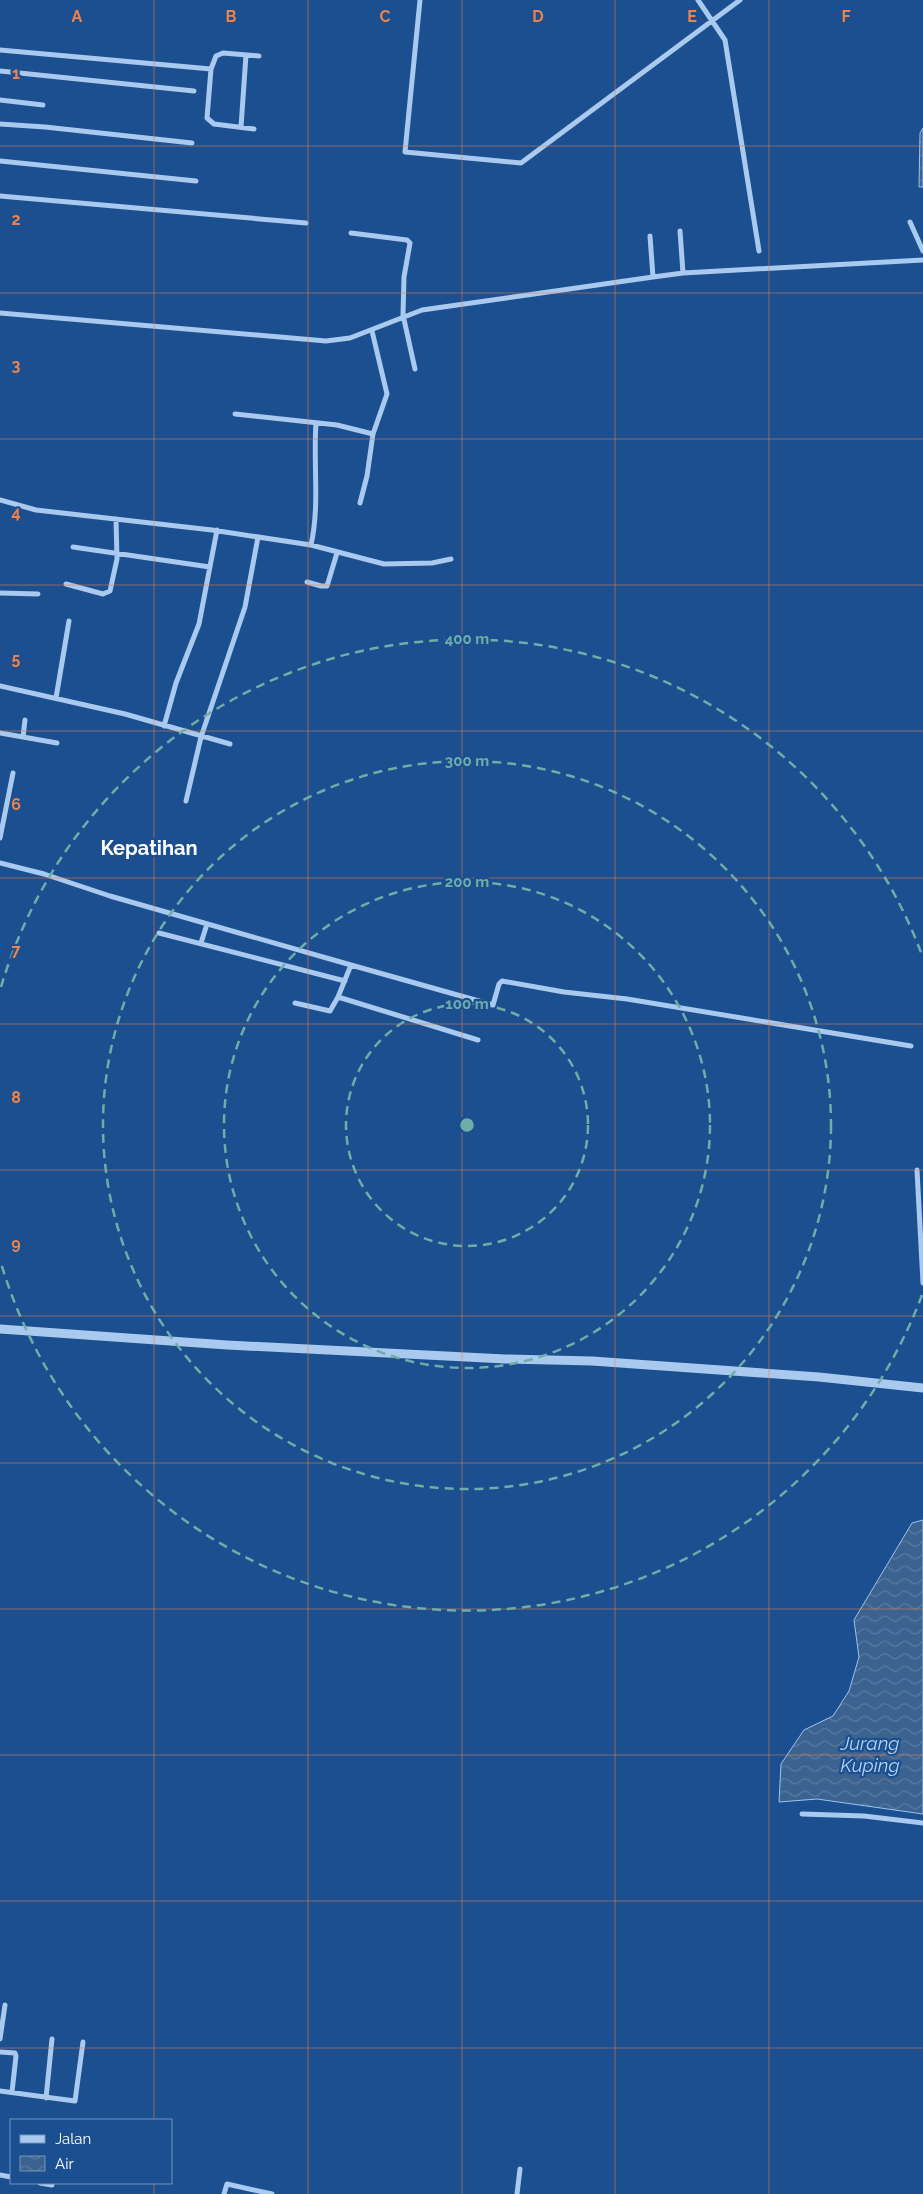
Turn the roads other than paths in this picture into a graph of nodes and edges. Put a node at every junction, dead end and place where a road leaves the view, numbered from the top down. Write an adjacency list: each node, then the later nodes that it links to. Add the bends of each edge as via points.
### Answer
1 (420, 0): 4 (street, via 405,152 521,163)
2 (698, 0): 4 (street)
3 (740, 0): 4 (street)
4 (713, 21): 25 (street, via 725,40)
5 (0, 50): 8 (street)
6 (246, 55): 7 (street); 8 (street, via 223,53 216,56); 14 (street)
7 (259, 56)
8 (211, 69): 14 (street, via 207,118 214,124)
9 (0, 71): 10 (street)
10 (194, 90)
11 (0, 100): 12 (street)
12 (43, 105)
13 (0, 124): 16 (street)
14 (241, 127): 15 (street)
15 (254, 129)
16 (192, 142)
17 (0, 161): 18 (street)
18 (196, 181)
19 (0, 196): 21 (street)
20 (910, 222): 26 (street)
21 (306, 223)
22 (680, 231): 28 (street)
23 (351, 232): 31 (street, via 408,241)
24 (650, 236): 29 (street)
25 (759, 251)
26 (923, 252)
27 (920, 261): 28 (street)
28 (683, 274): 29 (street)
29 (653, 277): 31 (street, via 432,308)
30 (0, 314): 32 (street, via 317,341 337,340)
31 (403, 316): 32 (street); 33 (street)
32 (372, 330): 36 (street, via 387,394)
33 (415, 369)
34 (235, 414): 35 (street)
35 (316, 423): 36 (street); 42 (street, via 316,516)
36 (374, 434): 38 (street)
37 (0, 500): 39 (street, via 36,510)
38 (360, 504)
39 (116, 519): 40 (street); 44 (street)
40 (217, 530): 41 (street); 47 (street)
41 (258, 537): 42 (street); 59 (street, via 240,626)
42 (311, 545): 45 (street)
43 (73, 547): 44 (street)
44 (116, 553): 47 (street); 49 (street, via 116,566 108,593)
45 (338, 553): 46 (street, via 395,565); 48 (street, via 327,586)
46 (451, 559)
47 (210, 566): 56 (street, via 199,624 176,683)
48 (307, 582)
49 (66, 584)
50 (0, 593): 51 (street)
51 (38, 594)
52 (69, 621): 54 (street)
53 (0, 686): 54 (street)
54 (56, 698): 56 (street)
55 (25, 720): 58 (street)
56 (164, 726): 59 (street)
57 (0, 732): 58 (street)
58 (23, 737): 60 (street)
59 (200, 737): 61 (street); 63 (street)
60 (57, 743)
61 (230, 744)
62 (13, 773): 64 (street)
63 (186, 801)
64 (0, 838)
65 (0, 863): 66 (street)
66 (207, 924): 68 (street); 69 (street)
67 (159, 933): 68 (street)
68 (201, 943): 70 (street)
69 (351, 965): 70 (street); 74 (street, via 493,1005 502,981)
70 (345, 981): 71 (street)
71 (338, 997): 72 (street, via 330,1011); 73 (street)
72 (295, 1003)
73 (478, 1040)
74 (911, 1046)
75 (917, 1170): 76 (street)
76 (923, 1283)
77 (0, 1329): 78 (street, via 227,1345 592,1361 819,1377)
78 (923, 1388)
79 (802, 1814): 80 (street, via 864,1816)
80 (923, 1823)
81 (5, 2005): 82 (street)
82 (0, 2039)
83 (52, 2039): 88 (street)
84 (83, 2042): 88 (street, via 75,2101)
85 (0, 2052): 87 (street, via 16,2056)
86 (0, 2091): 87 (street)
87 (12, 2092): 88 (street)
88 (46, 2098)
89 (520, 2169): 94 (street)
90 (46, 2184): 91 (street)
91 (52, 2185)
92 (224, 2194): 93 (street, via 226,2184)
93 (272, 2194)
94 (517, 2194)

